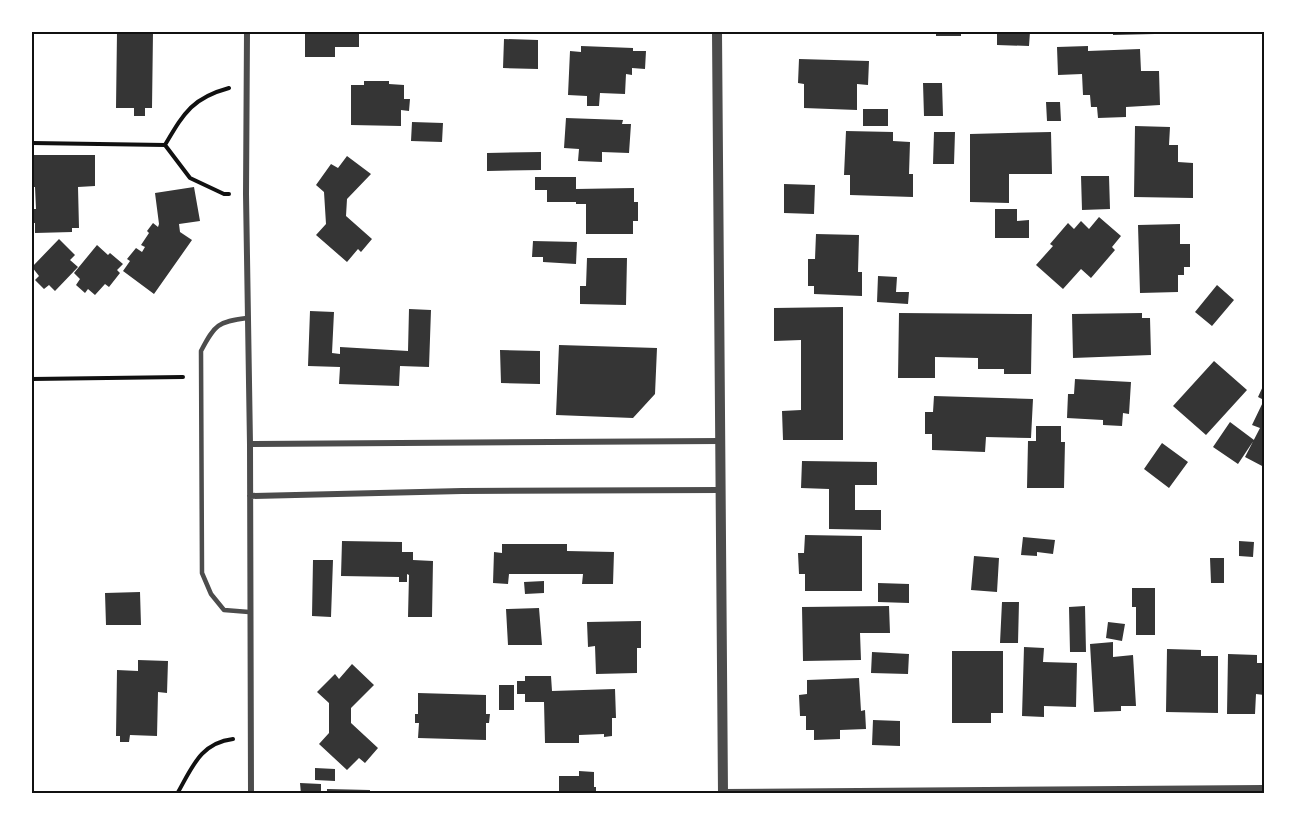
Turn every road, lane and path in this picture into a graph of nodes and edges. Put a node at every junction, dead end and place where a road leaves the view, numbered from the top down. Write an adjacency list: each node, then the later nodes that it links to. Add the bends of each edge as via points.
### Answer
1 (247, 32): 3 (street)
2 (717, 32): 10 (street)
3 (247, 89): 5 (path, via 228,88 207,96 185,112); 6 (street)
4 (32, 142): 5 (path)
5 (165, 145): 6 (path, via 190,178 224,194)
6 (246, 194): 7 (street)
7 (247, 318): 8 (lane, via 224,321 210,333 201,351); 11 (street)
8 (202, 376): 9 (path); 14 (lane, via 202,573 224,610)
9 (32, 379)
10 (722, 441): 11 (street); 12 (street)
11 (250, 444): 13 (street)
12 (722, 490): 13 (street); 17 (street)
13 (250, 496): 14 (street)
14 (249, 612): 15 (street)
15 (250, 737): 18 (path, via 219,740 202,752); 19 (street)
16 (1264, 788): 17 (street)
17 (723, 793)
18 (177, 794)
19 (251, 794)

